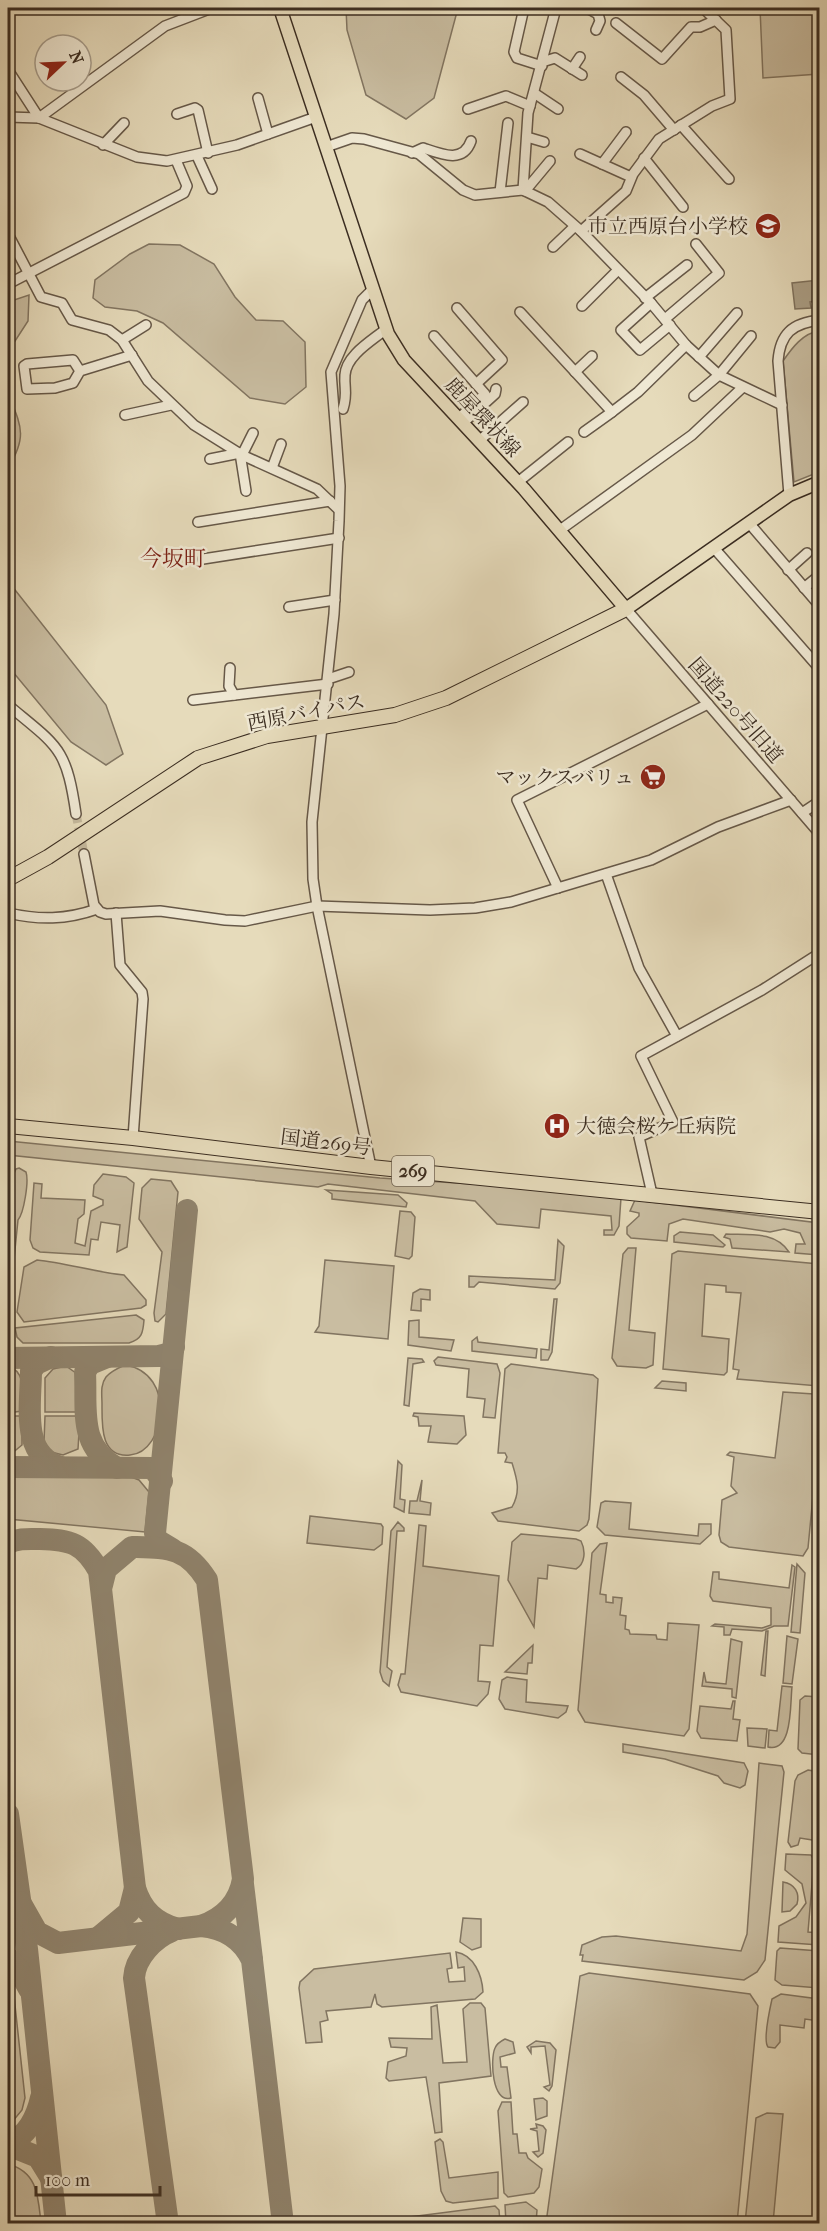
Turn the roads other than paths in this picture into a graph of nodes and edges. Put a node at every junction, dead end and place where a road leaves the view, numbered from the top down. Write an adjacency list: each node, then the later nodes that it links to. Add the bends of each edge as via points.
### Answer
1 (212, 8): 24 (street, via 165,26)
2 (280, 8): 23 (main road, 鹿屋環状線)
3 (524, 8): 11 (street, via 514,52 517,58)
4 (556, 8): 11 (street)
5 (588, 8): 9 (street, via 598,14)
6 (703, 8): 7 (street)
7 (716, 20): 8 (street, via 691,27 662,59); 27 (street, via 726,30 730,99)
8 (616, 23)
9 (596, 30)
10 (580, 57): 12 (street)
11 (542, 64): 12 (street, via 555,58); 16 (street)
12 (572, 69): 14 (street)
13 (8, 70): 24 (street)
14 (582, 75)
15 (621, 77): 27 (street)
16 (534, 93): 18 (street); 20 (street)
17 (258, 98): 29 (street)
18 (530, 106): 19 (street, via 506,96); 30 (street)
19 (468, 109)
20 (558, 109)
21 (177, 114): 35 (street, via 198,110)
22 (8, 117): 24 (street)
23 (316, 117): 29 (street); 34 (main road, 鹿屋環状線)
24 (39, 118): 33 (street)
25 (124, 123): 33 (street)
26 (508, 123): 47 (street)
27 (678, 127): 39 (street, via 659,139); 44 (street)
28 (626, 132): 42 (street)
29 (268, 134): 35 (street)
30 (527, 137): 32 (street); 46 (street)
31 (471, 141): 36 (street, via 461,155 447,156 423,148)
32 (544, 142)
33 (103, 145): 40 (street, via 137,158)
34 (326, 147): 36 (street, via 352,138); 57 (main road, 鹿屋環状線)
35 (208, 153): 38 (street)
36 (412, 153): 47 (street, via 419,154 469,193)
37 (580, 154): 42 (street)
38 (197, 156): 40 (street); 45 (street)
39 (645, 158): 43 (street); 48 (street)
40 (176, 160): 55 (street, via 186,186 184,193)
41 (550, 161): 46 (street)
42 (602, 164): 43 (street)
43 (631, 177): 49 (street, via 626,190)
44 (729, 179)
45 (212, 189)
46 (524, 191): 47 (street); 49 (street, via 548,202)
47 (500, 192)
48 (683, 207)
49 (578, 229): 52 (street); 54 (street)
50 (8, 234): 55 (street)
51 (696, 244): 64 (street, via 719,273)
52 (553, 247)
53 (687, 265): 58 (street)
54 (618, 270): 58 (street); 59 (street)
55 (30, 273): 56 (street); 69 (street, via 41,297 62,303 72,320 109,330)
56 (8, 284)
57 (373, 289): 66 (main road, 鹿屋環状線); 101 (street, via 362,300 332,372 340,486)
58 (648, 301): 64 (street); 64 (street, via 618,333 643,353)
59 (582, 306)
60 (456, 308): 77 (street, via 502,360)
61 (520, 312): 75 (street)
62 (737, 313): 73 (street)
63 (819, 320): 83 (street, via 801,324 780,343)
64 (667, 322): 70 (street)
65 (146, 325): 69 (street)
66 (386, 328): 84 (street, via 351,359 345,377 348,391); 87 (main road, 鹿屋環状線, via 404,360)
67 (434, 336): 77 (street)
68 (751, 336): 76 (street)
69 (122, 340): 71 (street)
70 (686, 345): 73 (street); 85 (street)
71 (132, 355): 74 (street); 82 (street, via 148,381)
72 (592, 356): 75 (street)
73 (699, 357): 76 (street)
74 (80, 371): 74 (street, via 73,383 55,388 27,389 25,385 27,364 73,360)
75 (575, 372): 85 (street)
76 (719, 375): 78 (street); 80 (street)
77 (476, 384): 87 (street, via 485,394)
78 (743, 387): 83 (street); 104 (street, via 692,435)
79 (496, 389): 87 (street, via 495,394)
80 (694, 396)
81 (524, 402): 90 (street)
82 (171, 405): 86 (street); 93 (street, via 194,425)
83 (782, 405): 99 (street)
84 (343, 409)
85 (612, 412): 88 (street)
86 (125, 415)
87 (461, 421): 90 (main road, 鹿屋環状線)
88 (584, 432)
89 (253, 433): 93 (street)
90 (480, 441): 97 (main road, 鹿屋環状線)
91 (568, 442): 97 (street)
92 (280, 444): 95 (street)
93 (241, 454): 94 (street); 95 (street); 98 (street)
94 (210, 459)
95 (272, 468): 100 (street, via 317,489)
96 (819, 482): 99 (main road)
97 (518, 483): 104 (main road, 鹿屋環状線)
98 (246, 491)
99 (789, 495): 103 (main road)
100 (330, 501): 101 (street); 102 (street)
101 (338, 509): 105 (street)
102 (198, 522)
103 (749, 524): 106 (main road); 109 (street)
104 (560, 530): 115 (main road, 鹿屋環状線)
105 (339, 538): 108 (street); 112 (street)
106 (714, 548): 115 (main road); 117 (street)
107 (807, 553): 109 (street)
108 (203, 559)
109 (788, 570): 111 (street)
110 (819, 575): 111 (street)
111 (804, 588): 113 (street)
112 (335, 600): 114 (street); 119 (street)
113 (819, 606)
114 (289, 607)
115 (626, 609): 122 (street, 国道220号旧道); 124 (highway, 西原バイパス, via 446,698 395,715)
116 (230, 668): 120 (street, via 229,686)
117 (819, 669)
118 (349, 672): 119 (street)
119 (328, 682): 120 (street); 124 (street)
120 (234, 695): 121 (street)
121 (193, 700)
122 (708, 704): 125 (street, 国道220号旧道); 133 (street, via 518,800)
123 (8, 705): 128 (street, via 55,744 63,756)
124 (324, 728): 132 (highway, 西原バイパス, via 267,736 198,758); 134 (street, via 312,822)
125 (791, 800): 127 (street, 国道220号旧道); 131 (street, via 718,827 651,860)
126 (819, 801): 127 (street)
127 (802, 813): 129 (street, 国道220号旧道)
128 (76, 814)
129 (819, 834)
130 (84, 854): 135 (street)
131 (606, 874): 133 (street); 139 (street, via 639,968)
132 (8, 879)
133 (558, 888): 134 (street, via 475,908)
134 (317, 906): 136 (street, via 245,921 160,911); 142 (street)
135 (97, 909): 136 (street, via 106,914); 137 (street, via 65,918)
136 (116, 912): 141 (street, via 120,965 142,992 143,999)
137 (8, 914)
138 (819, 953): 139 (street, via 762,990)
139 (677, 1036): 143 (street, via 641,1056 673,1122 639,1137)
140 (8, 1126): 141 (highway, 国道269号 / 269)
141 (133, 1138): 142 (highway, 国道269号 / 269)
142 (370, 1167): 143 (highway, 国道269号 / 269)
143 (652, 1194): 144 (highway, 国道269号 / 269)
144 (819, 1212)

